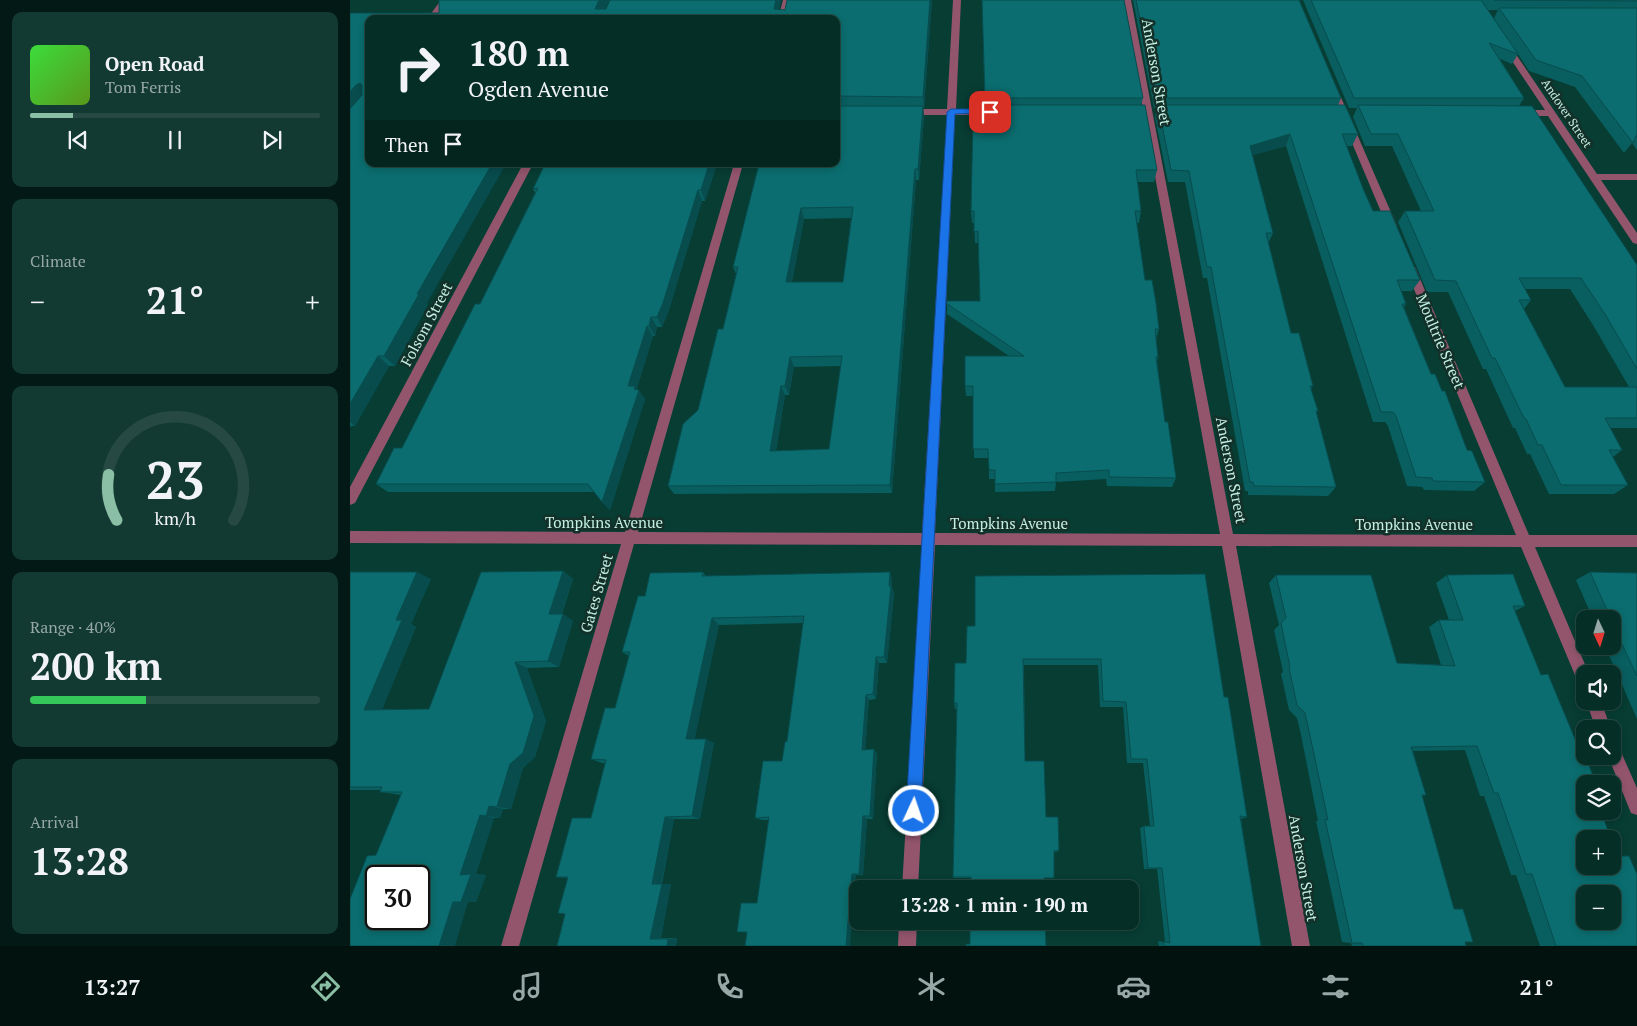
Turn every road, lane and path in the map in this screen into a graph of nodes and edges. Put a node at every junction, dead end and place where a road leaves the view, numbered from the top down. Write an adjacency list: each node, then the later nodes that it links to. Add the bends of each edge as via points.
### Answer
1 (445, 0): 5 (street)
2 (787, 0): 6 (street)
3 (957, 0): 10 (street)
4 (1127, 0): 25 (street, Anderson Street)
5 (434, 15)
6 (783, 15)
7 (1501, 39): 13 (street, Andover Street)
8 (1329, 78): 18 (street)
9 (894, 112): 10 (street)
10 (951, 112): 11 (street); 24 (street)
11 (1010, 112)
12 (1512, 113): 13 (street)
13 (1551, 113): 16 (street, Andover Street)
14 (526, 167): 21 (street, Folsom Street)
15 (738, 167): 23 (street, Gates Street)
16 (1594, 177): 17 (street); 19 (street, Andover Street)
17 (1637, 177)
18 (1398, 240)
19 (1637, 241)
20 (1406, 258): 26 (street, Moultrie Street)
21 (350, 498)
22 (350, 537): 23 (street, Tompkins Avenue)
23 (630, 538): 24 (street, Tompkins Avenue); 33 (street, Gates Street)
24 (928, 539): 25 (street, Tompkins Avenue); 31 (street)
25 (1228, 540): 26 (street, Tompkins Avenue); 35 (street, Anderson Street)
26 (1526, 541): 27 (street, Tompkins Avenue); 28 (street, Moultrie Street)
27 (1637, 542)
28 (1578, 665)
29 (1619, 765): 30 (street)
30 (1637, 807)
31 (910, 880)
32 (908, 930): 34 (street)
33 (510, 946)
34 (907, 946)
35 (1301, 946)

